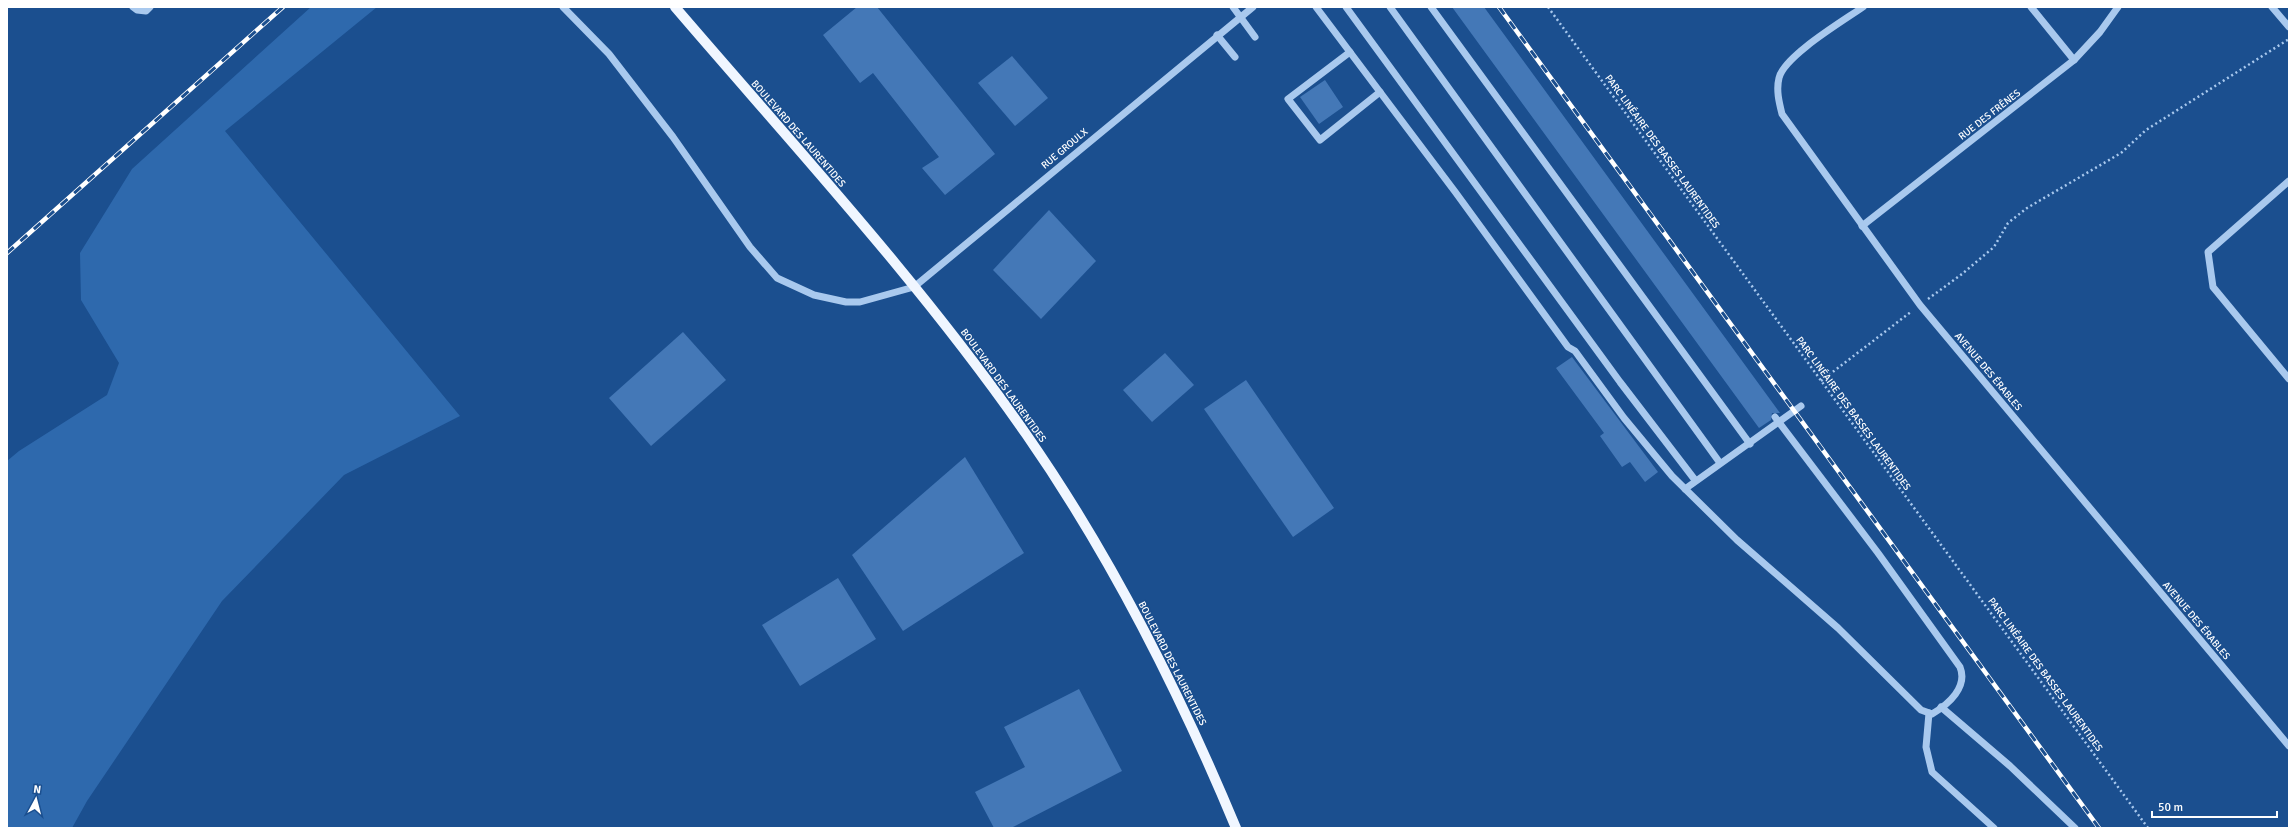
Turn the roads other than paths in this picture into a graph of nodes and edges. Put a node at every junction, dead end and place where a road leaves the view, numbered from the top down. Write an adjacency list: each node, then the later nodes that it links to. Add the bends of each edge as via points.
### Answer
1 (133, 7): 2 (street, via 141,12)
2 (150, 7)
3 (563, 7): 25 (street, via 614,60 750,247 777,278 814,296 846,302 860,302)
4 (675, 7): 25 (main road, BOULEVARD DES LAURENTIDES)
5 (1233, 7): 15 (street)
6 (1253, 7): 15 (street, RUE GROULX)
7 (1316, 7): 19 (street)
8 (1346, 7): 31 (street, via 1615,375)
9 (1390, 7): 30 (street)
10 (1431, 7): 29 (street)
11 (1863, 7): 24 (street, AVENUE DES ÉRABLES, via 1788,60 1779,77 1777,95 1782,114)
12 (2031, 7): 21 (street)
13 (2118, 7): 21 (street, RUE DES FRÊNES, via 2100,32)
14 (2272, 7): 16 (street)
15 (1240, 17): 17 (street, RUE GROULX); 18 (street)
16 (2289, 27)
17 (1217, 35): 20 (street); 25 (street, RUE GROULX)
18 (1255, 37)
19 (1350, 52): 22 (street); 22 (street, via 1288,98 1320,140)
20 (1234, 57)
21 (2074, 60): 24 (street, RUE DES FRÊNES)
22 (1380, 92): 32 (street, via 1568,347 1575,351 1624,418)
23 (2289, 181): 26 (street, via 2208,252 2213,287)
24 (1862, 226): 35 (street, AVENUE DES ÉRABLES, via 1920,304)
25 (914, 287): 36 (main road, BOULEVARD DES LAURENTIDES, via 1026,434 1082,520 1172,684)
26 (2289, 379)
27 (1801, 406): 28 (street)
28 (1777, 420): 29 (street); 33 (street, via 1960,667 1963,675 1961,687)
29 (1750, 444): 30 (street)
30 (1720, 463): 31 (street)
31 (1695, 480): 32 (street)
32 (1685, 489): 34 (street, via 1738,540 1838,628 1921,710)
33 (1941, 707): 34 (street, via 1932,714); 38 (street, via 2010,766)
34 (1929, 713): 37 (street, via 1926,747 1932,772)
35 (2289, 746)
36 (1236, 828)
37 (1994, 828)
38 (2075, 828)

